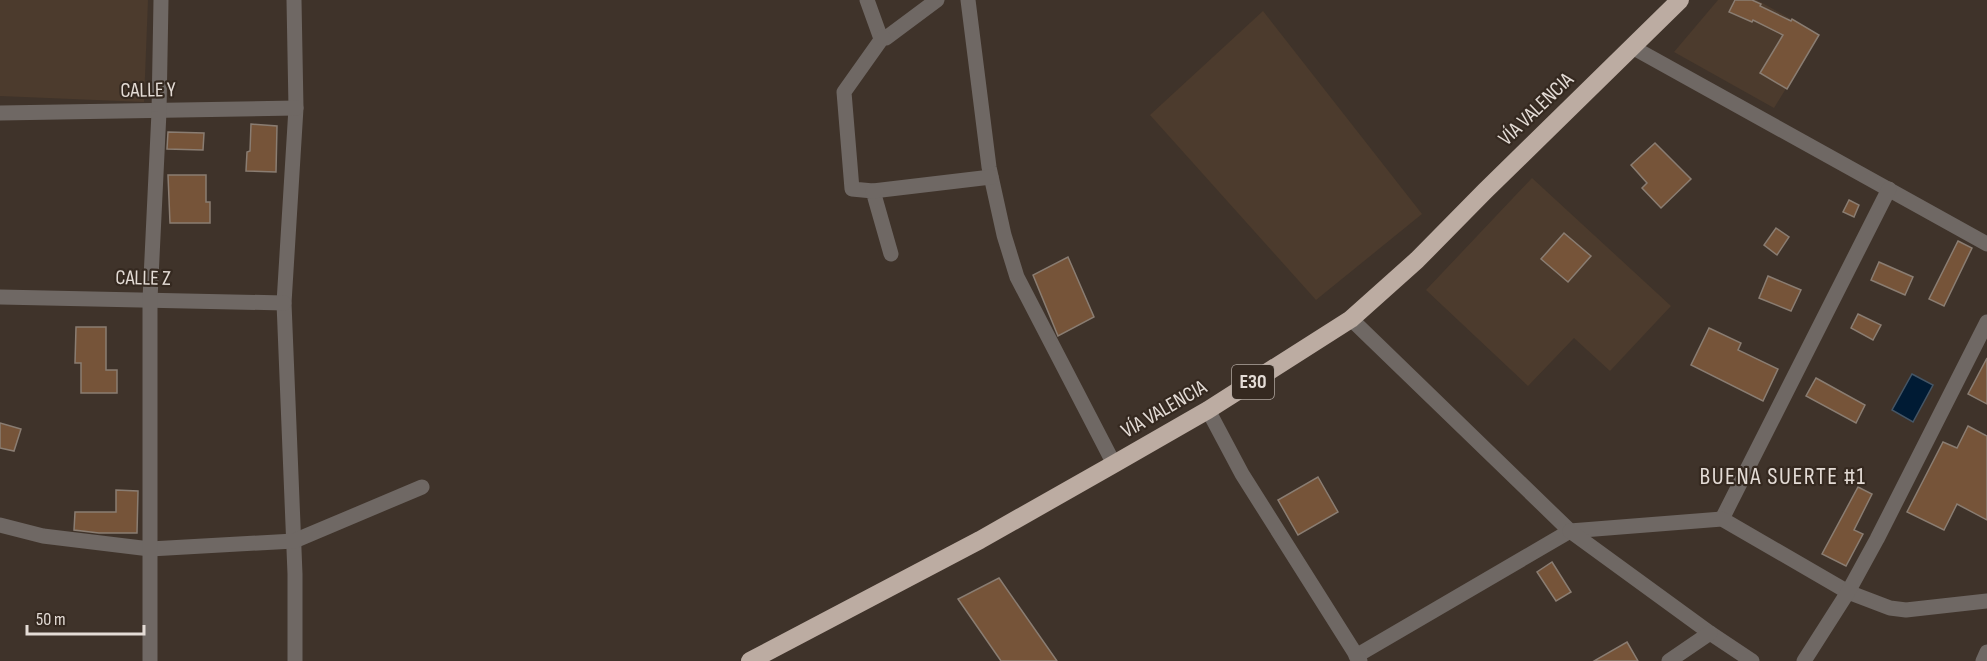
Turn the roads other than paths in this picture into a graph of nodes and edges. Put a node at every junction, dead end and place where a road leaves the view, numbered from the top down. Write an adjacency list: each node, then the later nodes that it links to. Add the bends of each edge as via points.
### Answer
1 (161, 0): 10 (street)
2 (294, 0): 9 (street)
3 (867, 0): 7 (street)
4 (937, 0): 7 (street)
5 (968, 0): 12 (street)
6 (1680, 0): 8 (highway, VÍA VALENCIA / E30)
7 (883, 37): 14 (street, via 844,92 852,189)
8 (1632, 47): 13 (street); 20 (highway, VÍA VALENCIA / E30, via 1417,260)
9 (296, 108): 10 (street, CALLE Y); 19 (street)
10 (159, 111): 11 (street, CALLE Y); 18 (street)
11 (0, 113)
12 (991, 177): 14 (street); 23 (street, via 1017,277)
13 (1889, 189): 15 (street); 25 (street)
14 (873, 191): 16 (street)
15 (1987, 244)
16 (891, 254)
17 (0, 297): 18 (street, CALLE Z)
18 (150, 299): 19 (street, CALLE Z); 29 (street)
19 (284, 303): 28 (street)
20 (1351, 319): 22 (highway, VÍA VALENCIA / E30); 27 (street)
21 (1987, 322): 30 (street)
22 (1208, 410): 23 (highway, VÍA VALENCIA / E30); 34 (street, via 1242,474)
23 (1114, 464): 37 (highway, VÍA VALENCIA / E30, via 980,540)
24 (422, 486): 28 (street)
25 (1722, 519): 27 (street); 30 (street)
26 (0, 525): 29 (street, via 43,536)
27 (1570, 531): 32 (street); 34 (street)
28 (294, 541): 29 (street); 36 (street)
29 (150, 549): 35 (street)
30 (1848, 592): 31 (street, via 1890,608); 40 (street)
31 (1987, 601)
32 (1710, 633): 38 (street); 39 (street)
33 (1987, 652): 41 (street)
34 (1358, 658)
35 (150, 661)
36 (295, 661)
37 (750, 661)
38 (1669, 661)
39 (1752, 661)
40 (1804, 661)
41 (1983, 661)

